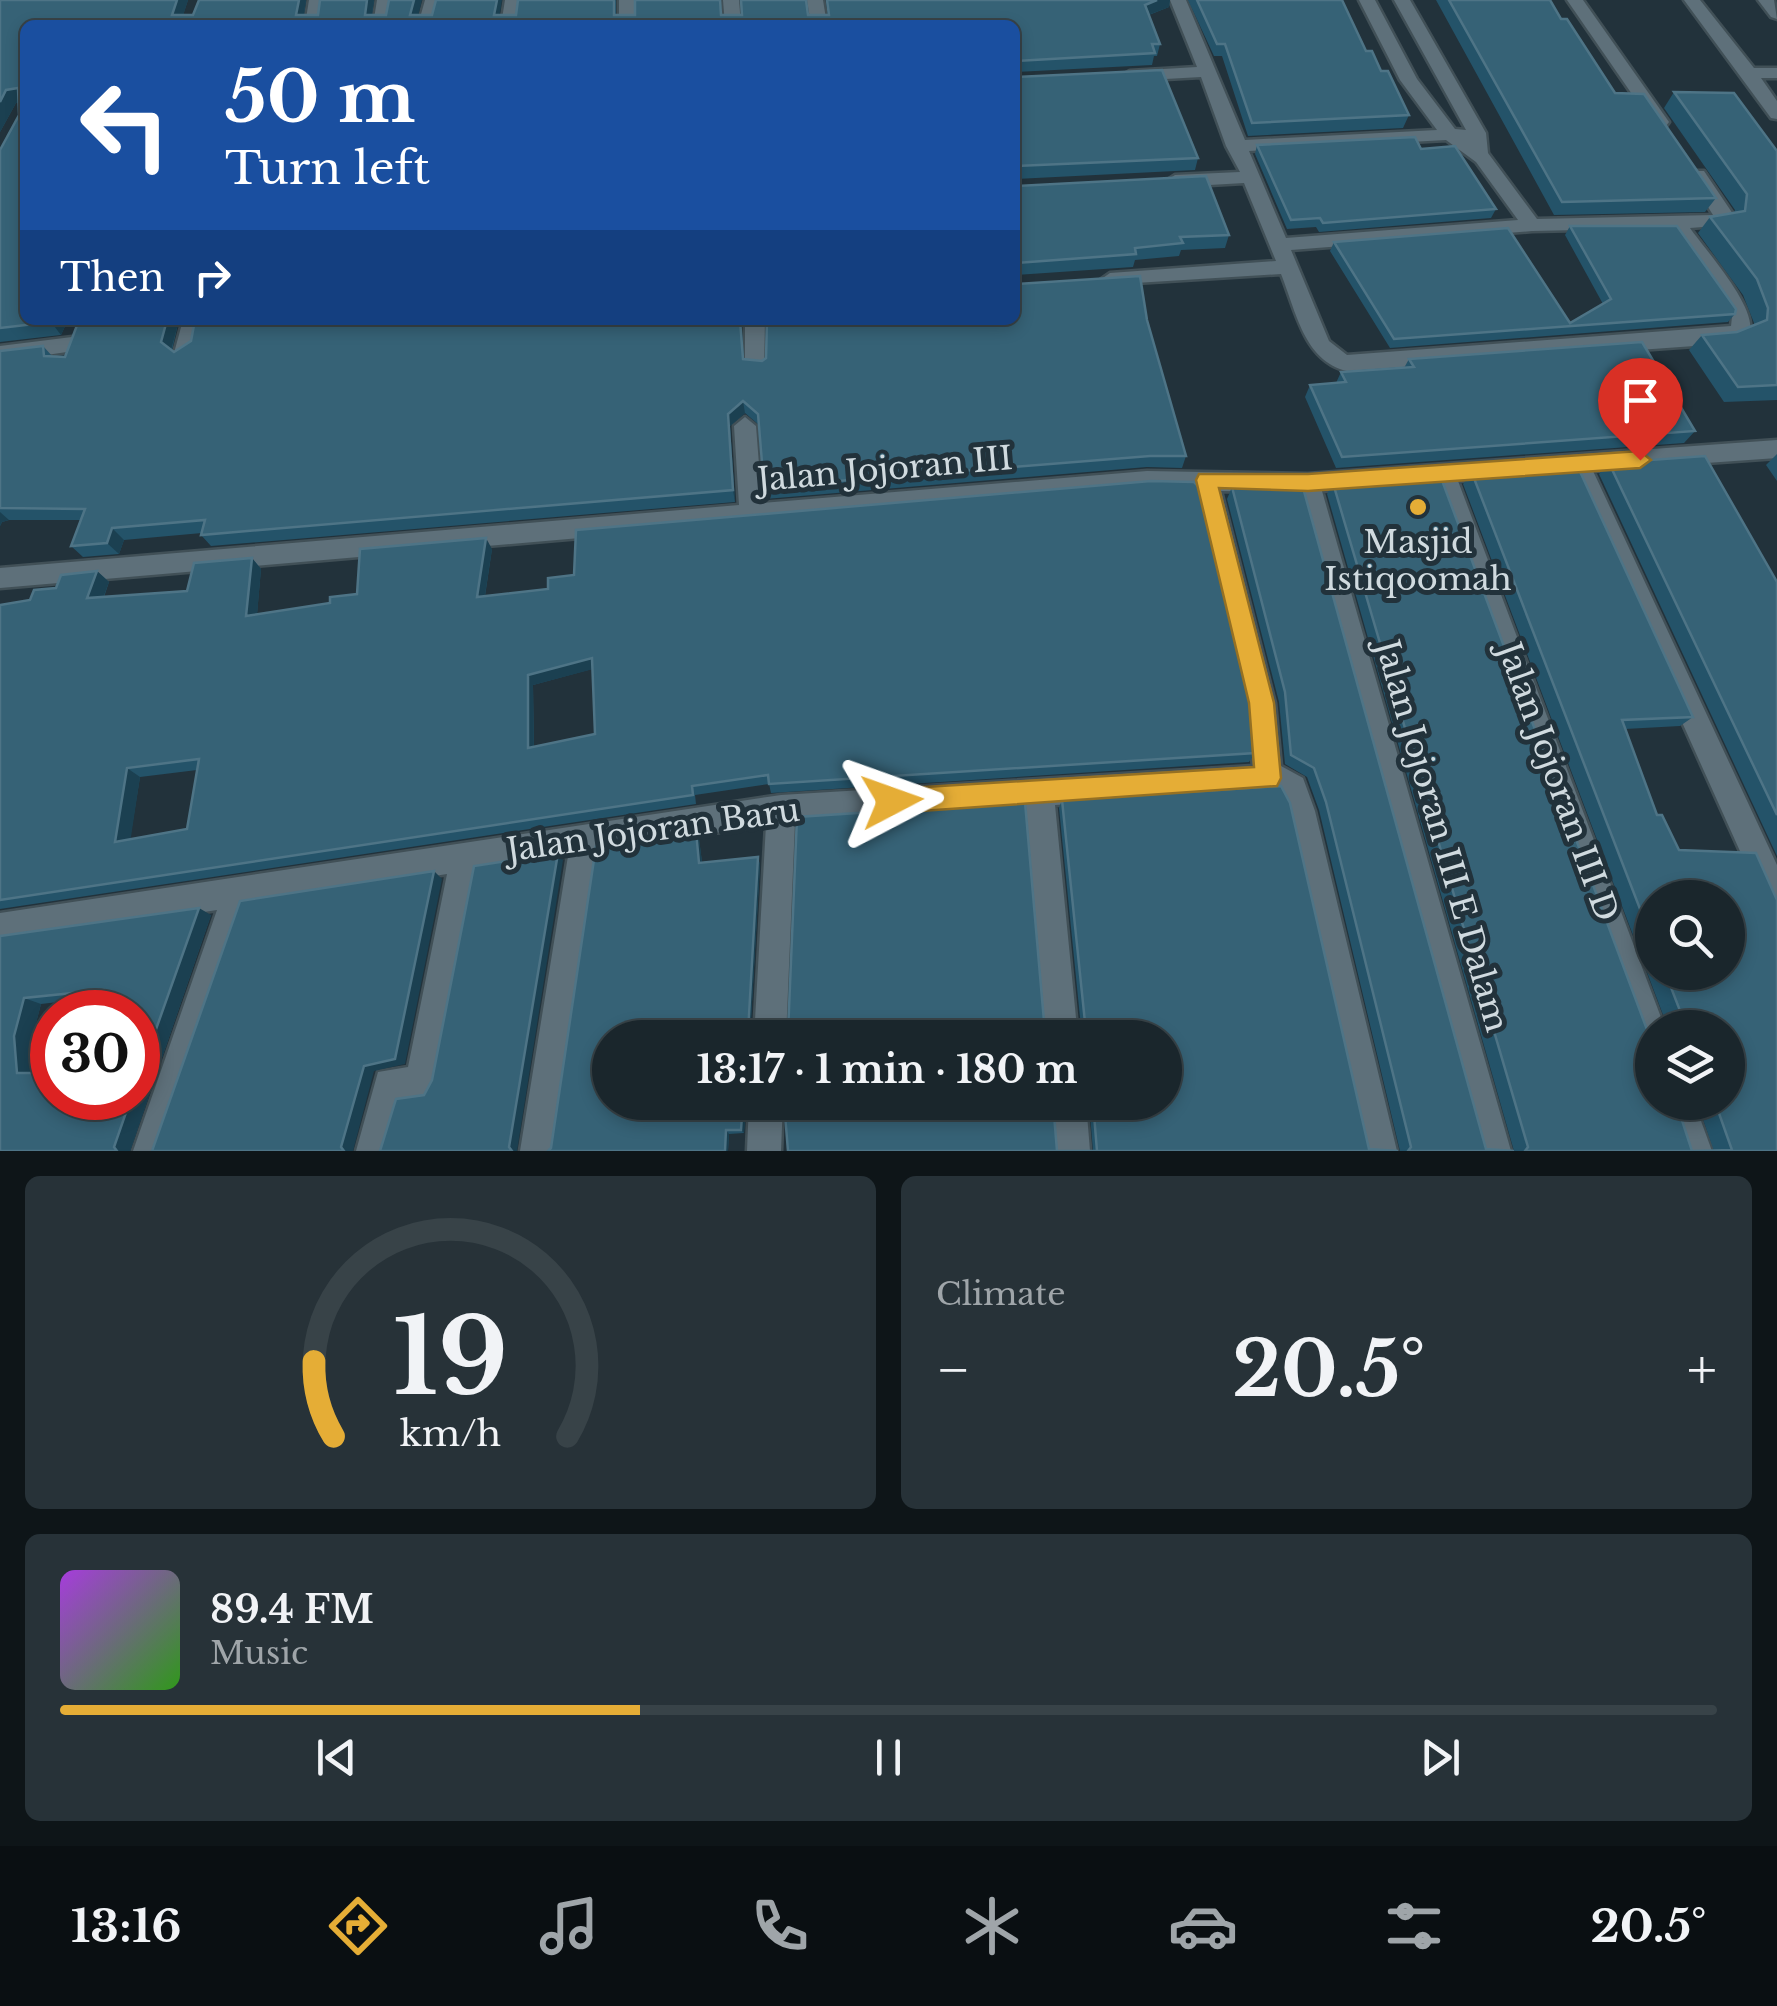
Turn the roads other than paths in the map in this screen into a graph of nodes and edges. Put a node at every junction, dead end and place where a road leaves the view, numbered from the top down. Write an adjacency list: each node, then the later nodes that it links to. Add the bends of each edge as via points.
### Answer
1 (1178, 0): 8 (street)
2 (1367, 0): 14 (street, via 1409,80)
3 (1402, 0): 13 (street)
4 (1575, 0): 19 (street, via 1724,218)
5 (1692, 0): 9 (street)
6 (1766, 0): 7 (street)
7 (1777, 14)
8 (1207, 72): 11 (street); 15 (street)
9 (1749, 73): 10 (street); 12 (street)
10 (1777, 73)
11 (1111, 77)
12 (1777, 114)
13 (1477, 133): 14 (street); 16 (street)
14 (1450, 135): 15 (street); 16 (street)
15 (1236, 146): 17 (street)
16 (1483, 158): 20 (street)
17 (1248, 177): 18 (street); 21 (street)
18 (1151, 182)
19 (1678, 224): 20 (street); 22 (street, via 1742,316 1742,330 1339,362 1320,344)
20 (1532, 225): 21 (street)
21 (1278, 245): 22 (street)
22 (1286, 267): 23 (street)
23 (1092, 281)
24 (79, 325): 28 (street, via 69,353)
25 (193, 325): 27 (street)
26 (755, 325): 29 (street)
27 (185, 353)
28 (0, 354)
29 (756, 364)
30 (745, 426): 38 (street)
31 (1777, 449): 32 (street, Jalan Jojoran III)
32 (1703, 454): 33 (street, Jalan Jojoran III); 37 (street)
33 (1578, 464): 34 (street, Jalan Jojoran III); 46 (street)
34 (1442, 471): 36 (street, Jalan Jojoran III); 48 (street, Jalan Jojoran III D)
35 (1206, 480): 36 (street, Jalan Jojoran III); 38 (street, Jalan Jojoran III); 40 (street, via 1261,703)
36 (1308, 482): 60 (street, Jalan Jojoran III E Dalam)
37 (1720, 485)
38 (751, 513): 39 (street, Jalan Jojoran III)
39 (0, 578)
40 (1268, 778): 41 (street, Jalan Jojoran Baru); 59 (street, via 1288,782 1302,811)
41 (1039, 790): 42 (street, Jalan Jojoran Baru); 50 (street)
42 (782, 809): 43 (street, Jalan Jojoran Baru); 49 (street)
43 (585, 840): 44 (street, Jalan Jojoran Baru); 56 (street)
44 (466, 858): 45 (street, Jalan Jojoran Baru); 55 (street, via 421,1084 390,1084)
45 (238, 893): 47 (street, Jalan Jojoran Baru); 54 (street)
46 (1777, 898)
47 (0, 928)
48 (1642, 1010)
49 (771, 1020)
50 (1060, 1020)
51 (765, 1120): 57 (street)
52 (1070, 1120): 58 (street)
53 (1684, 1120): 61 (street)
54 (150, 1151)
55 (373, 1151)
56 (537, 1151)
57 (764, 1151)
58 (1073, 1151)
59 (1380, 1151)
60 (1494, 1151)
61 (1696, 1151)

